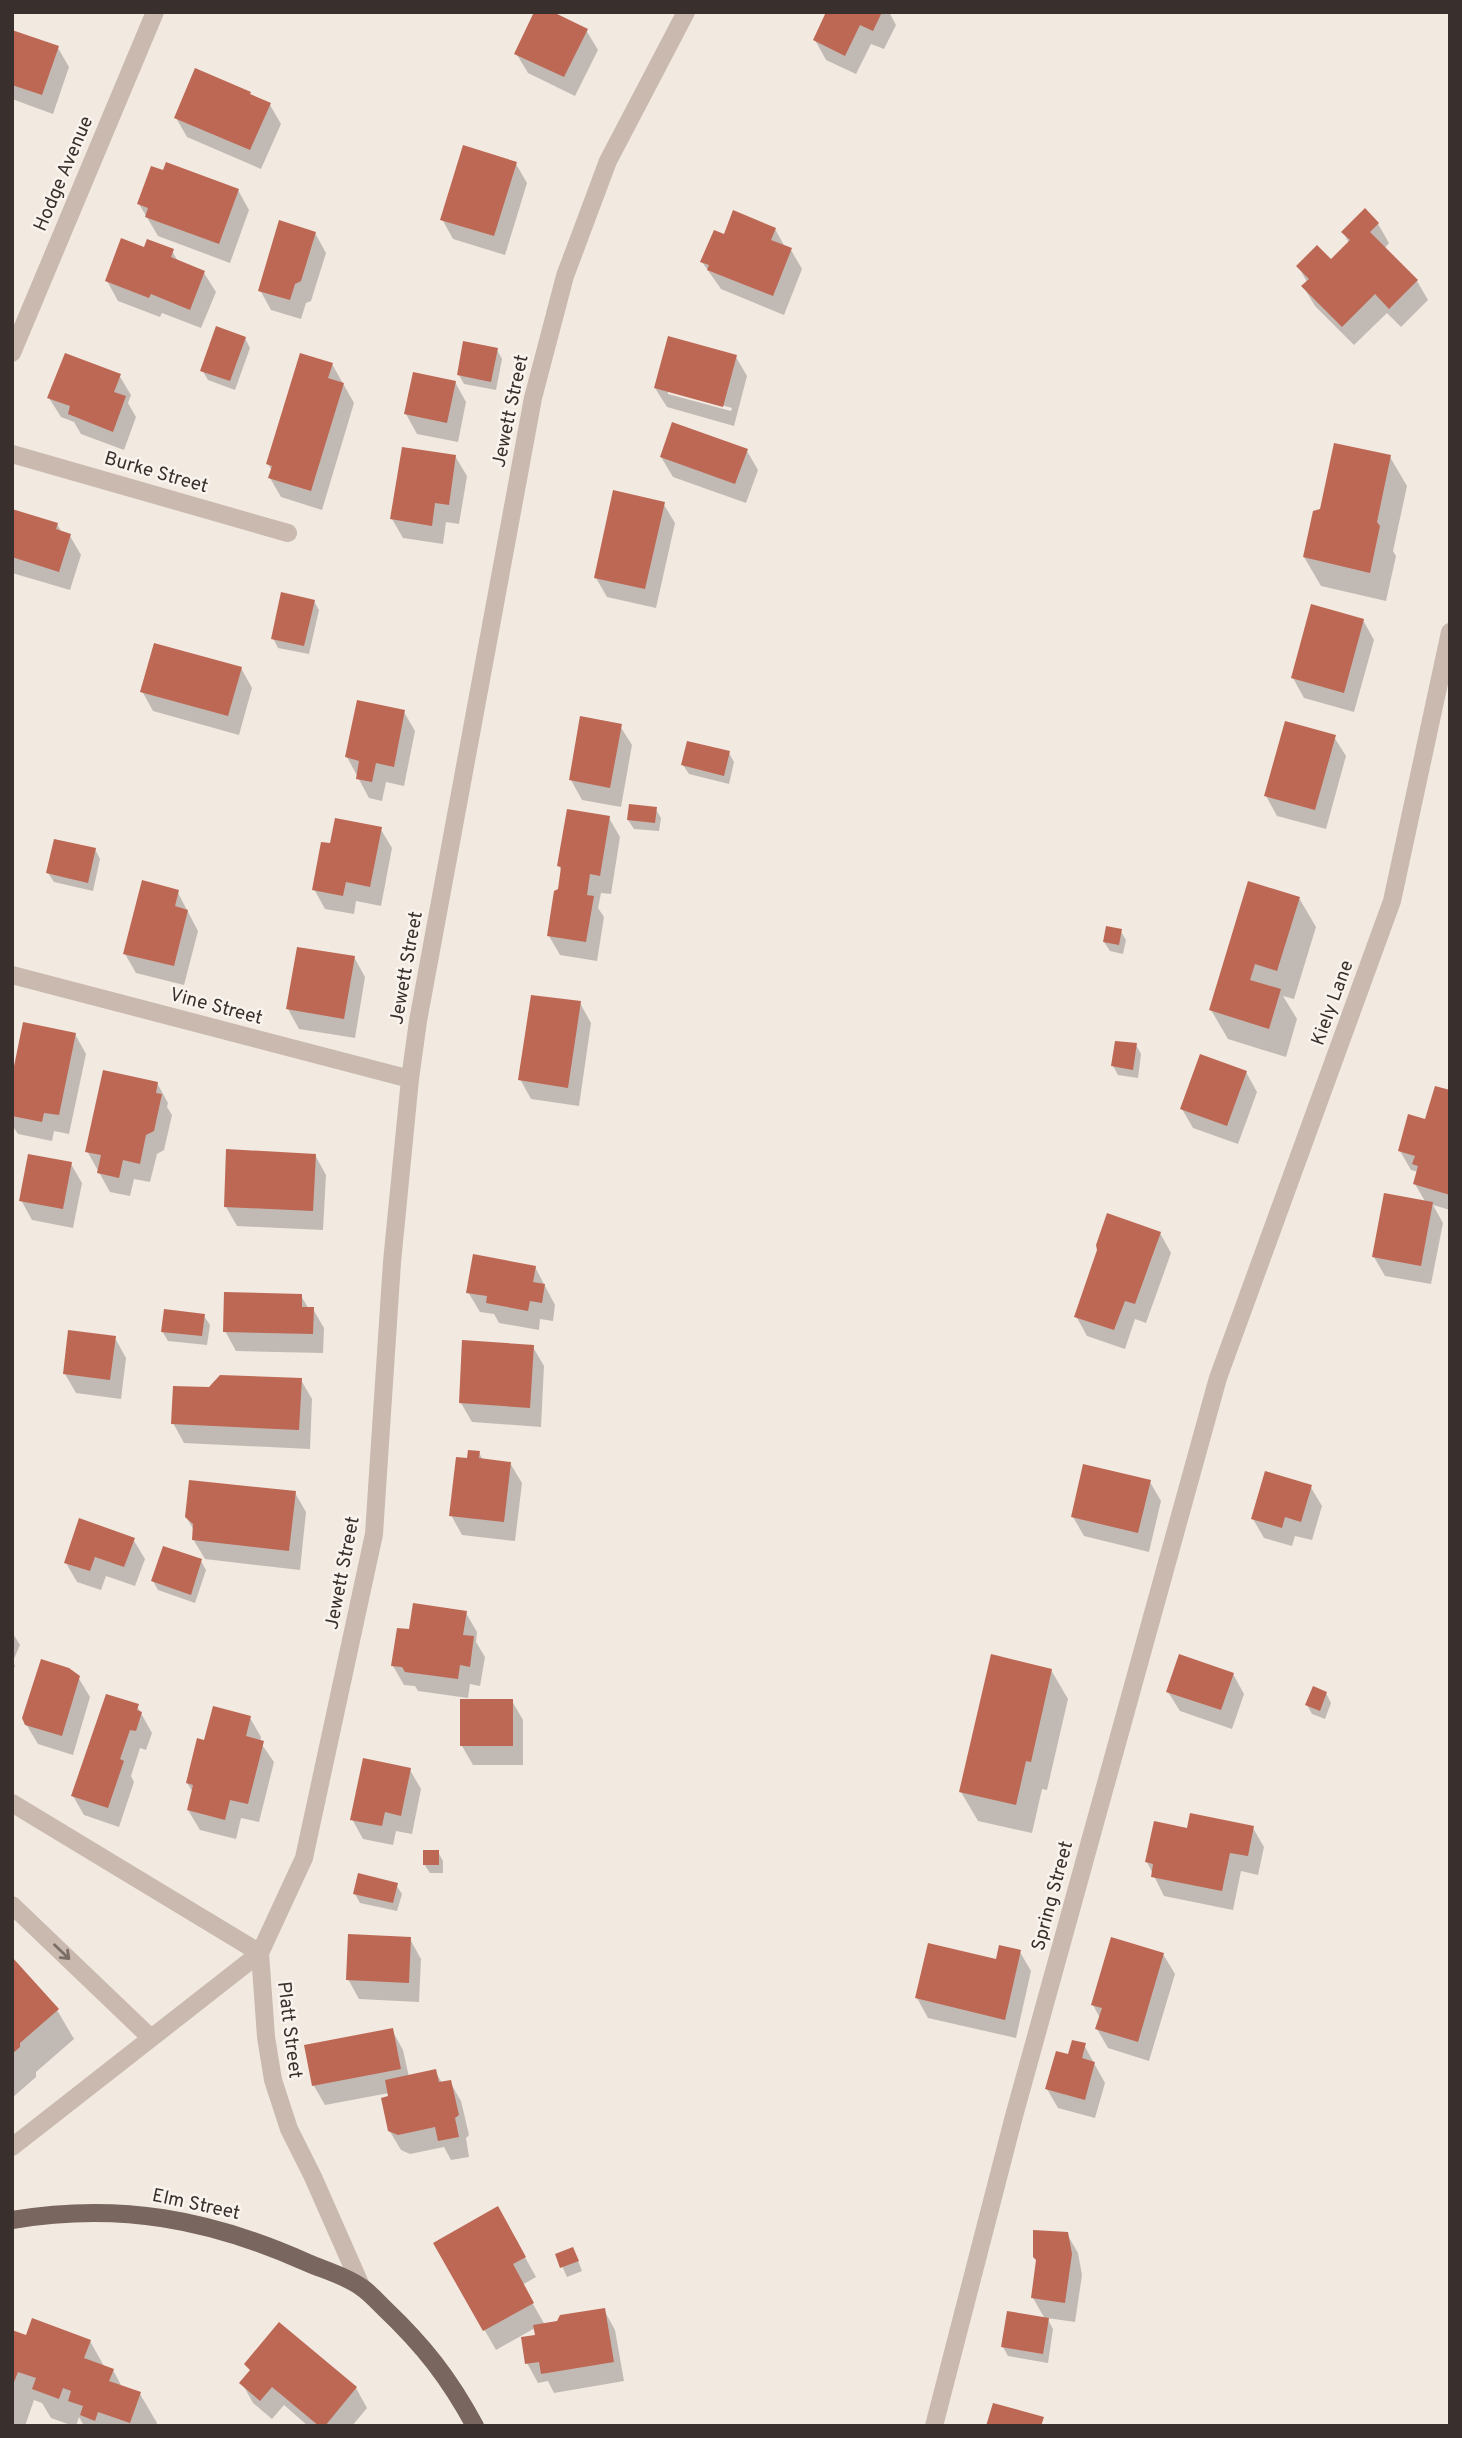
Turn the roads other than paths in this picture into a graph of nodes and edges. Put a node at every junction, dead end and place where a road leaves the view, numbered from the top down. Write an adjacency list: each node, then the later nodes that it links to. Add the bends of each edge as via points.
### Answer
1 (155, 12): 3 (street, Hodge Avenue)
2 (686, 12): 8 (street, Jewett Street, via 608,161 565,276 533,398)
3 (12, 353)
4 (12, 454): 5 (street, Burke Street)
5 (288, 533)
6 (1450, 632): 9 (street, Kiely Lane, via 1392,901)
7 (12, 975): 8 (street, Vine Street)
8 (410, 1079): 12 (street, Jewett Street, via 392,1262 374,1534 304,1858)
9 (1218, 1378): 18 (street, Spring Street, via 1014,2116)
10 (12, 1803): 12 (street)
11 (12, 1905): 13 (street, one-way to 13)
12 (260, 1953): 13 (street); 16 (street, Platt Street, via 273,2080 289,2129)
13 (151, 2038): 14 (street)
14 (12, 2147)
15 (12, 2220): 16 (main road, Elm Street, via 104,2211 194,2222 273,2247)
16 (361, 2286): 17 (main road, Platt Street, via 415,2337)
17 (475, 2426)
18 (934, 2426)

